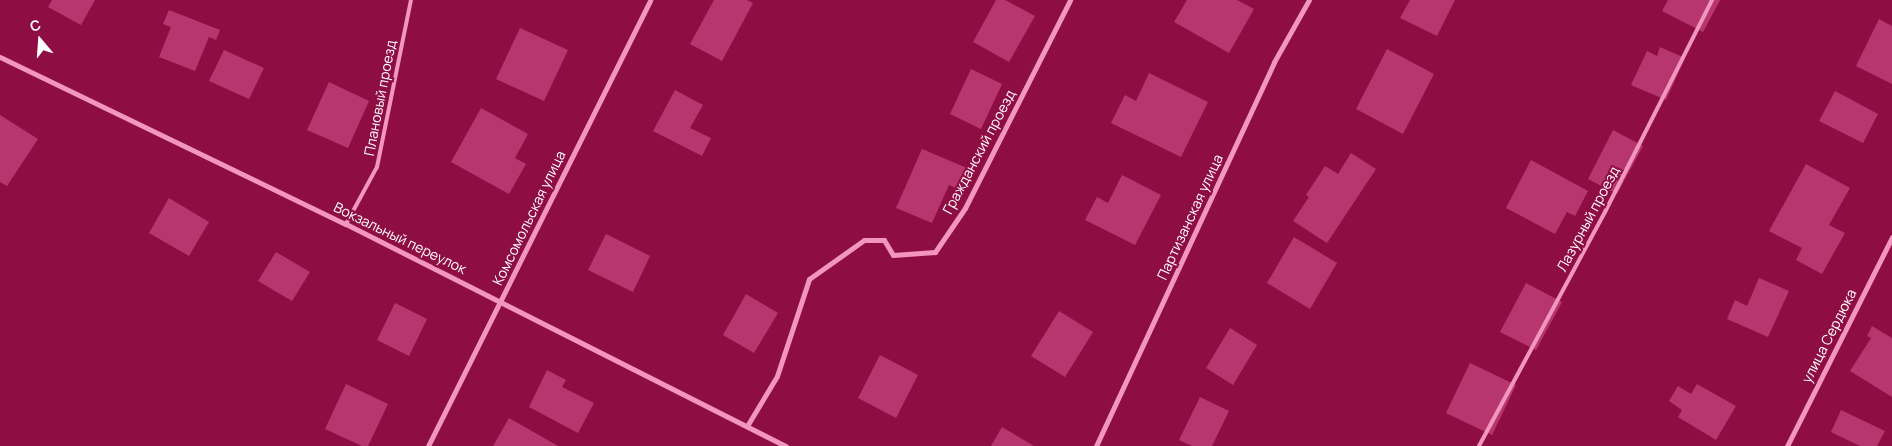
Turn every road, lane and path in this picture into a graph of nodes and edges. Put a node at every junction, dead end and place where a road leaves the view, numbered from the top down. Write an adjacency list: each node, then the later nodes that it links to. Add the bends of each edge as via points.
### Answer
1 (411, 0): 7 (lane, Плановый проезд, via 377,168)
2 (650, 0): 9 (street, Комсомольская улица)
3 (1070, 0): 10 (street, Гражданский проезд, via 965,208 935,252 893,255 884,240 864,240 809,279 777,376)
4 (1309, 0): 13 (street, Партизанская улица, via 1274,62)
5 (1712, 0): 14 (lane, Лазурный проезд, via 1605,212)
6 (0, 57): 7 (street, Вокзальный переулок)
7 (346, 224): 9 (street, Вокзальный переулок)
8 (1892, 237): 15 (street, улица Сердюка)
9 (500, 301): 10 (street, Вокзальный переулок); 11 (street, Комсомольская улица)
10 (747, 426): 12 (street, Вокзальный переулок)
11 (428, 446)
12 (786, 446)
13 (1096, 446)
14 (1479, 446)
15 (1787, 446)

